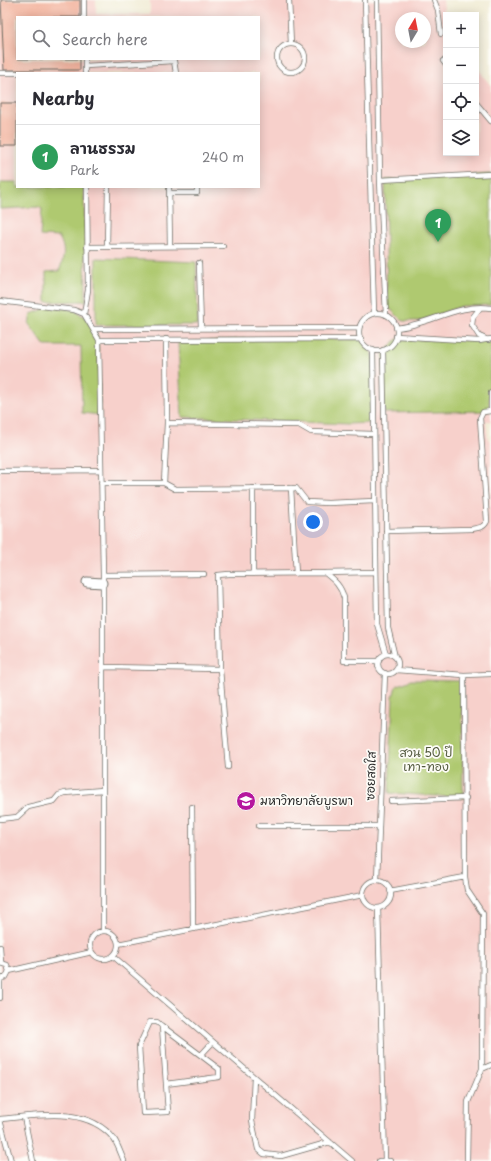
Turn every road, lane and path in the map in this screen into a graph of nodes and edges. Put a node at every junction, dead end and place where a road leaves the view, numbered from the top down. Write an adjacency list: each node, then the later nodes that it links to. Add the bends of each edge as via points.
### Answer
1 (84, 0): 6 (lane)
2 (289, 0): 8 (lane)
3 (365, 0): 32 (lane)
4 (378, 0): 18 (lane)
5 (434, 0): 7 (lane)
6 (84, 16)
7 (441, 34)
8 (291, 44): 8 (lane, via 286,44 278,52 278,63 285,71 296,72 304,64 305,53 297,44)
9 (85, 60): 10 (lane)
10 (85, 66): 11 (lane); 12 (lane, via 174,61)
11 (86, 72)
12 (176, 72)
13 (0, 73): 14 (lane)
14 (16, 73)
15 (479, 106): 16 (lane)
16 (491, 121)
17 (491, 174): 18 (lane)
18 (380, 180): 34 (lane)
19 (87, 188): 26 (lane)
20 (108, 188): 27 (lane)
21 (169, 188): 23 (lane)
22 (197, 188): 23 (lane, via 197,193)
23 (169, 193): 24 (lane)
24 (170, 246): 25 (lane); 27 (lane)
25 (223, 246)
26 (87, 247): 27 (lane); 33 (lane, via 88,290)
27 (107, 247)
28 (199, 263): 35 (lane)
29 (0, 302): 33 (lane, via 52,306)
30 (480, 308): 31 (lane); 37 (lane, via 468,307 422,323); 43 (lane, via 473,318 472,325 479,336)
31 (491, 308)
32 (374, 313): 34 (lane); 36 (lane, via 364,318)
33 (84, 314): 38 (lane)
34 (386, 315): 37 (lane, via 394,322)
35 (201, 328): 36 (lane); 38 (lane)
36 (359, 328): 41 (lane)
37 (396, 328): 39 (lane)
38 (93, 329): 42 (lane)
39 (396, 336): 43 (lane); 45 (lane, via 391,345)
40 (166, 339): 41 (lane); 42 (lane); 49 (lane)
41 (360, 339): 44 (lane)
42 (99, 340): 51 (lane)
43 (489, 340)
44 (373, 350): 45 (lane); 50 (lane)
45 (383, 350): 58 (lane)
46 (491, 393): 47 (lane)
47 (491, 408)
48 (491, 411): 58 (lane, via 483,412 480,418 487,521 485,524 480,528 471,529)
49 (167, 423): 50 (lane, via 300,424 311,432); 54 (lane)
50 (374, 434): 57 (lane)
51 (101, 470): 52 (lane); 53 (lane)
52 (0, 471)
53 (101, 483): 54 (lane); 64 (lane)
54 (164, 483): 55 (lane, via 175,489)
55 (253, 488): 56 (lane); 60 (lane)
56 (291, 488): 57 (lane, via 296,488 307,502); 63 (lane)
57 (375, 501): 59 (lane)
58 (386, 531): 67 (lane, via 388,628)
59 (375, 572): 61 (lane); 66 (lane, via 377,624)
60 (253, 573): 63 (lane); 70 (lane, via 218,575)
61 (325, 573): 63 (lane); 68 (lane, via 337,582 344,598 344,661)
62 (204, 574): 64 (lane)
63 (296, 574)
64 (103, 579): 65 (street); 69 (lane)
65 (87, 582)
66 (386, 654): 67 (lane); 68 (lane)
67 (395, 657): 71 (lane, via 398,663)
68 (379, 661): 72 (lane, ซอยสดใส, via 380,670)
69 (103, 666): 70 (lane); 76 (lane)
70 (220, 669): 75 (lane)
71 (396, 670): 72 (lane); 74 (lane)
72 (385, 673): 82 (lane, ซอยสดใส)
73 (491, 674): 74 (lane)
74 (464, 675): 77 (lane)
75 (228, 767)
76 (103, 790): 80 (lane, via 65,793 54,801 28,807 17,817); 89 (lane)
77 (466, 798): 78 (lane); 83 (lane)
78 (391, 801)
79 (192, 807): 88 (lane)
80 (0, 819)
81 (259, 826): 82 (lane)
82 (379, 826): 84 (lane, ซอยสดใส)
83 (465, 877): 85 (lane); 102 (lane, via 467,890 483,914)
84 (377, 880): 85 (lane, via 387,885); 86 (lane, via 368,883)
85 (390, 890): 87 (lane, via 389,900)
86 (363, 895): 87 (lane, via 367,904); 88 (lane)
87 (378, 908): 108 (lane)
88 (193, 929): 90 (lane)
89 (103, 931): 90 (lane, via 111,932); 92 (lane, via 91,939)
90 (118, 944): 93 (lane)
91 (0, 948): 94 (lane)
92 (92, 952): 93 (lane, via 101,959); 95 (lane)
93 (113, 956): 99 (lane)
94 (1, 963): 95 (lane, via 7,965)
95 (9, 971): 96 (lane, via 6,978)
96 (0, 979): 97 (lane)
97 (0, 998)
98 (162, 1026): 100 (lane); 104 (lane); 104 (lane, via 157,1022 150,1022 139,1046 143,1113 168,1112)
99 (213, 1042): 100 (lane); 103 (lane)
100 (201, 1055): 104 (lane, via 218,1069 219,1077)
101 (491, 1066): 102 (lane)
102 (482, 1069): 114 (lane, via 468,1102)
103 (254, 1078): 107 (lane); 107 (lane, via 252,1121 258,1149 264,1154 281,1156)
104 (166, 1084)
105 (24, 1117): 106 (lane); 110 (lane); 111 (lane, via 65,1115 80,1117 97,1124 114,1139)
106 (0, 1119): 109 (lane)
107 (330, 1142): 112 (lane)
108 (388, 1160): 113 (lane)
109 (11, 1161)
110 (33, 1161)
111 (124, 1161)
112 (352, 1161)
113 (379, 1161)
114 (467, 1161)

